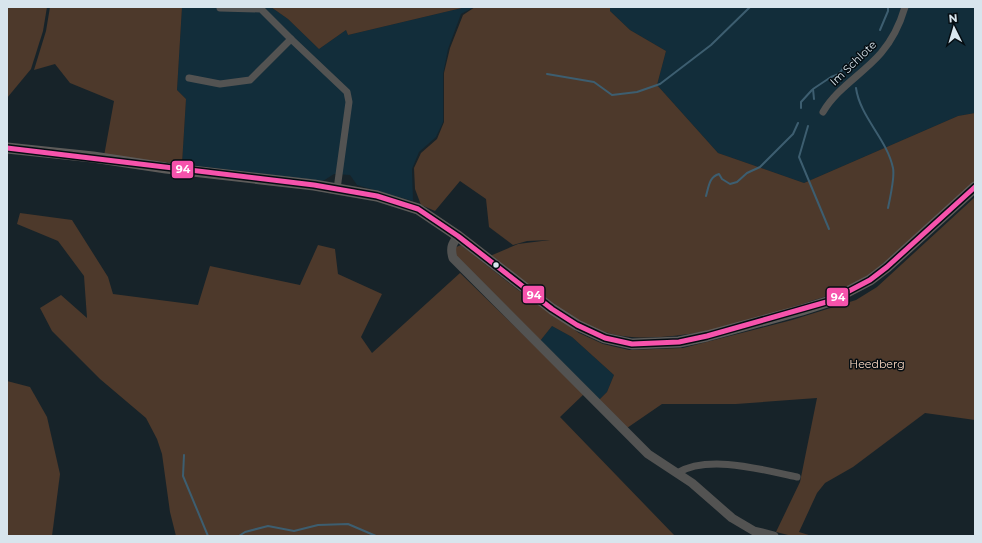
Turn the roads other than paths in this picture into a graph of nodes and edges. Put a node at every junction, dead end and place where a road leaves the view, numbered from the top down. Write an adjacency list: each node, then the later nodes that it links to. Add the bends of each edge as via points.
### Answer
1 (905, 7): 5 (street, Im Schlote, via 900,24 881,54 830,100)
2 (220, 8): 3 (street, via 261,9)
3 (291, 39): 4 (street, via 250,80 220,84); 8 (street, via 347,92 350,102)
4 (189, 78)
5 (823, 112)
6 (7, 148): 8 (main road, via 283,180)
7 (975, 187): 9 (main road, via 887,267 853,290 802,310 679,342 632,344 588,331 552,309)
8 (337, 189): 9 (main road, via 377,196 418,209)
9 (458, 236): 10 (street, via 451,245 453,258 648,454)
10 (677, 473): 11 (street, via 687,467 713,464 746,467); 12 (street, via 732,518)
11 (797, 477)
12 (755, 533): 13 (street)
13 (774, 536)

